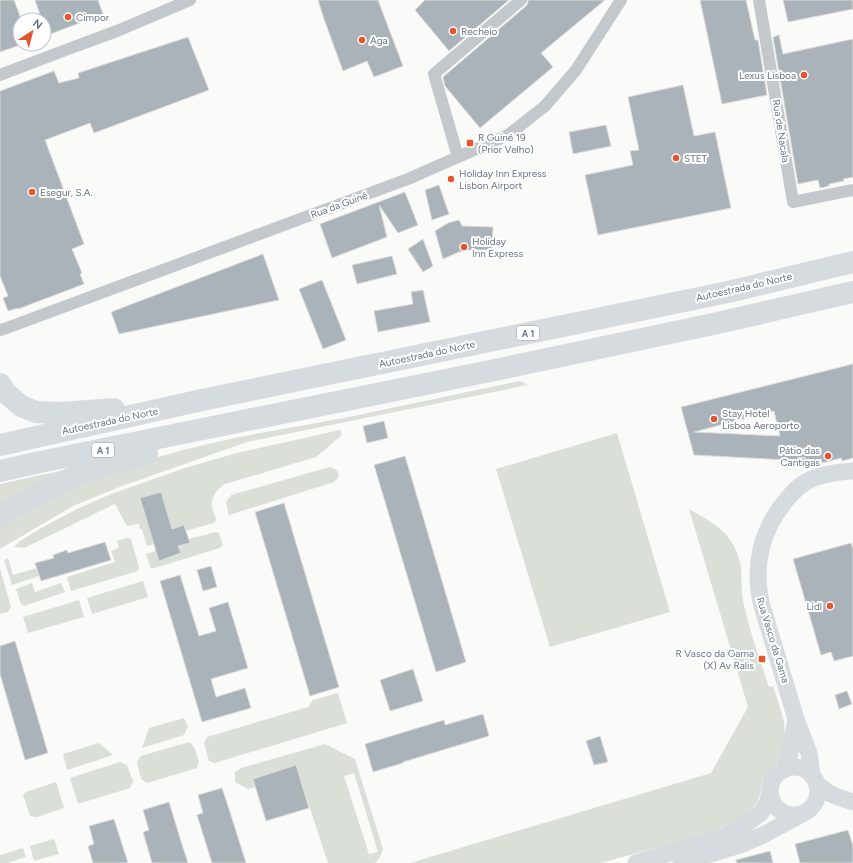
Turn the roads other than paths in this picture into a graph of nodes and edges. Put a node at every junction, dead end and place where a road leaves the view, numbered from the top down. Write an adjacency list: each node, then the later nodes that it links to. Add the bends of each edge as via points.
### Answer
1 (190, 0): 5 (street, via 117,31)
2 (521, 0): 6 (street, via 434,74)
3 (759, 0): 7 (street, Rua de Nacala, via 793,202)
4 (618, 1): 6 (street, Rua da Guiné, via 576,70 545,106 508,135)
5 (0, 75)
6 (458, 157): 10 (street, Rua da Guiné, via 408,179)
7 (853, 190)
8 (853, 262): 12 (highway, Autoestrada do Norte / A 1, via 728,292)
9 (853, 292): 13 (highway, A 1, via 668,334)
10 (0, 330)
11 (0, 384): 12 (highway, via 21,406 36,412 61,413)
12 (202, 400): 14 (highway, Autoestrada do Norte / A 1)
13 (205, 428): 16 (highway, A 1); 17 (highway, via 176,444 59,483)
14 (0, 445)
15 (853, 471): 18 (street, Rua Vasco da Gama, via 822,475 802,484 774,517 760,552 757,572 759,596)
16 (0, 472)
17 (0, 516)
18 (796, 718): 19 (street, Rua Vasco da Gama, via 790,754); 20 (street, Rua Vasco da Gama, via 809,753)
19 (784, 770): 20 (street, via 802,769); 21 (street, via 776,775 771,783)
20 (814, 779): 22 (street, via 834,796); 23 (street, via 818,793 816,802)
21 (770, 792): 23 (street, via 771,799 780,811 794,815); 24 (street, via 761,813 724,837)
22 (853, 802)
23 (802, 814): 25 (street, via 744,844)
24 (636, 863)
25 (681, 863)

